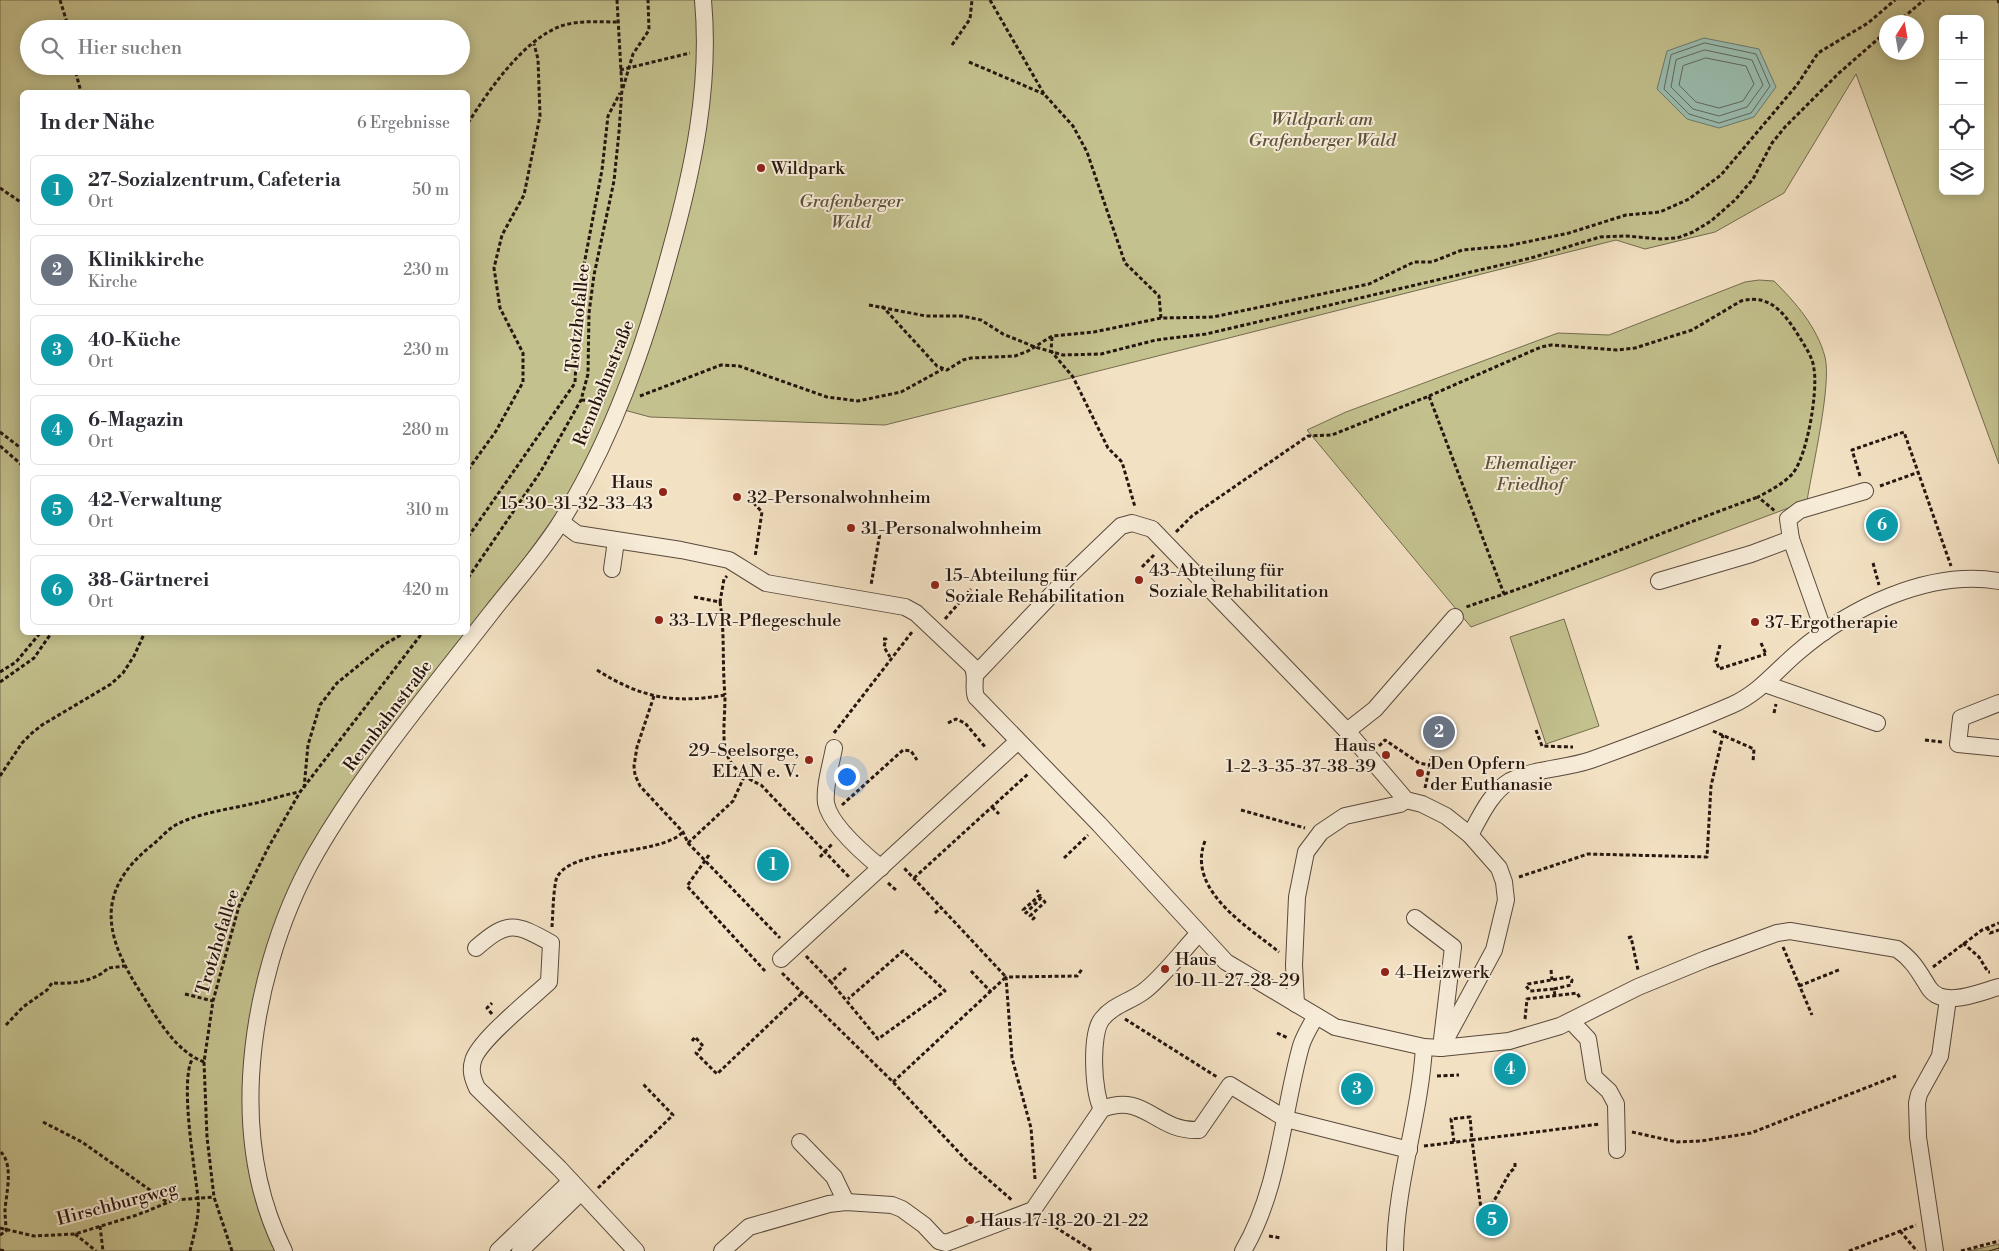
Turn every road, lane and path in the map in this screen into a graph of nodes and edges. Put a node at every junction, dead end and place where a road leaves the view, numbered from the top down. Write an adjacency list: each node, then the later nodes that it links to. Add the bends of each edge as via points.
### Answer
1 (60, 0): 10 (path)
2 (617, 0): 11 (path, Trotzhofallee)
3 (648, 0): 17 (path, via 649,30 633,54)
4 (703, 0): 15 (street, Rennbahnstraße)
5 (972, 0): 14 (path, via 970,19)
6 (990, 0): 22 (path)
7 (1895, 0): 28 (path, via 1868,23 1818,53 1797,85 1721,175 1677,206 1660,212 1626,216 1569,233 1507,246 1462,250 1432,262 1414,262 1359,286 1213,317)
8 (1924, 0): 9 (path)
9 (1906, 15)
10 (66, 20)
11 (619, 22): 13 (path, via 562,26); 18 (path, Trotzhofallee)
12 (1879, 38): 31 (path, via 1785,127 1772,143 1753,179 1735,200 1711,221 1677,238 1600,237 1531,258 1206,334 1156,340 1101,354 1079,356)
13 (534, 44): 23 (path, via 499,78); 40 (path, via 538,59 540,116 524,195 502,236 494,268 500,308 523,353 524,382 496,431)
14 (952, 45)
15 (704, 51): 17 (path, via 678,54); 35 (street, Rennbahnstraße, via 698,130 683,204 642,351)
16 (969, 62): 22 (path)
17 (629, 68): 18 (path); 20 (path)
18 (620, 70): 20 (path, Trotzhofallee)
19 (76, 75): 21 (path)
20 (622, 89): 34 (path, Trotzhofallee, via 614,181 589,313 588,374); 49 (path, via 608,116 602,170 578,290 575,383)
21 (80, 90)
22 (1044, 94): 28 (path, via 1073,126 1087,152 1125,263 1159,296)
23 (470, 120)
24 (0, 188): 25 (path)
25 (20, 202)
26 (869, 305): 27 (path)
27 (882, 306): 30 (path, via 926,316 962,316 982,320 1003,334); 32 (path)
28 (1161, 318): 29 (path, via 1094,332)
29 (1052, 336): 30 (path); 31 (path)
30 (1035, 347): 31 (path); 32 (path, via 1015,356 971,358)
31 (1051, 351): 46 (path, via 1073,377 1108,448 1122,462)
32 (943, 370): 35 (path, via 900,392 858,401 827,397 739,366 721,365)
33 (1429, 396): 43 (path, via 1546,346 1635,348 1692,330 1732,304 1749,299 1762,300 1784,313 1815,370 1804,452 1792,475); 51 (path, via 1332,435 1308,436 1192,516); 59 (path)
34 (580, 400): 35 (path); 54 (path, Trotzhofallee, via 541,471)
35 (621, 403): 45 (street, Rennbahnstraße)
36 (0, 432): 38 (path)
37 (0, 446): 39 (path)
38 (20, 447)
39 (20, 463)
40 (470, 467)
41 (1918, 472): 42 (path); 42 (path, via 1904,432 1852,450); 56 (path, via 1951,562)
42 (1865, 491): 48 (street, via 1800,510 1791,515)
43 (1758, 497): 48 (path); 59 (path)
44 (749, 498): 53 (path, via 762,512)
45 (561, 522): 50 (street, via 577,534); 219 (street, Rennbahnstraße, via 540,554 462,650 353,796 316,853 290,908 264,992 250,1086 252,1139 259,1182 271,1223)
46 (1138, 524): 51 (street, via 1152,529); 78 (street, via 1121,526)
47 (863, 529): 61 (path, via 880,533)
48 (1789, 531): 55 (street, via 1751,554); 66 (street)
49 (470, 534)
50 (616, 541): 52 (street); 53 (street, via 729,560)
51 (1166, 542): 88 (street)
52 (612, 570)
53 (745, 570): 61 (street, via 773,584); 62 (path, via 724,579)
54 (470, 575)
55 (1659, 581)
56 (1954, 581): 57 (street); 66 (street, via 1883,600)
57 (1999, 582)
58 (971, 589): 65 (path)
59 (1504, 594): 63 (path, via 1464,608)
60 (694, 597): 62 (path)
61 (868, 600): 64 (street, via 905,607)
62 (720, 602): 81 (path, via 724,622 722,661)
63 (1455, 617): 88 (street, via 1374,709)
64 (923, 618): 65 (street); 75 (path)
65 (935, 630): 78 (street, via 972,666)
66 (1824, 632): 80 (street)
67 (38, 635): 77 (path, via 16,662)
68 (50, 635): 79 (path, via 34,658)
69 (144, 635): 102 (path, via 118,678 42,725 22,743)
70 (401, 635): 104 (path, via 337,683 320,705 308,745)
71 (421, 635): 104 (path, Trotzhofallee)
72 (883, 639): 75 (path, via 886,639 884,648)
73 (1720, 645): 74 (path, via 1716,661 1719,668)
74 (1766, 654)
75 (890, 657): 91 (path, via 877,679 834,731)
76 (597, 670): 82 (path, via 630,689)
77 (0, 672)
78 (976, 675): 90 (street, via 973,684 976,697)
79 (0, 682)
80 (1765, 684): 84 (street, via 1736,703); 86 (street)
81 (725, 695): 82 (path, via 694,700); 103 (path, via 725,751 729,761)
82 (654, 696): 112 (path, via 637,746 635,775 640,786)
83 (1999, 703): 92 (street, via 1960,718 1958,744)
84 (1692, 722): 89 (path); 97 (street)
85 (948, 723): 96 (path, via 956,719 965,723)
86 (1877, 723)
87 (1536, 730): 97 (path, via 1542,746 1577,747)
88 (1347, 731): 93 (street)
89 (1723, 735): 98 (path, via 1754,749); 122 (path, via 1711,786 1707,857 1588,854)
90 (1017, 742): 96 (street); 99 (street)
91 (834, 748): 110 (street, via 826,794)
92 (1999, 748)
93 (1368, 757): 100 (path, via 1386,740 1420,763); 106 (street)
94 (1431, 759): 100 (path)
95 (917, 760): 110 (path, via 911,752 903,750)
96 (997, 760): 120 (street)
97 (1590, 760): 114 (street, via 1526,775 1510,782 1491,800)
98 (1753, 762)
99 (1039, 764): 107 (path); 111 (street)
100 (1430, 765): 101 (path)
101 (1428, 774)
102 (0, 776)
103 (744, 777): 116 (path, via 732,802); 123 (path, via 761,785)
104 (304, 788): 105 (path, Trotzhofallee)
105 (300, 792): 142 (path, via 198,816 174,826 138,856 126,872 110,909 113,937); 164 (path, Trotzhofallee, via 240,906)
106 (1406, 800): 113 (street, via 1344,816); 114 (street, via 1446,816)
107 (992, 807): 109 (path); 121 (path)
108 (1241, 810): 113 (path)
109 (999, 814)
110 (831, 815): 120 (street, via 853,843)
111 (1099, 824): 118 (path); 134 (street)
112 (683, 832): 116 (path); 137 (path, via 677,839 653,846 589,857 564,871 557,879)
113 (1321, 832): 141 (street, via 1306,852 1296,897)
114 (1470, 835): 122 (street, via 1499,868)
115 (1205, 841): 141 (path, via 1202,871 1221,904)
116 (688, 844): 119 (path)
117 (709, 855): 119 (path)
118 (1064, 858)
119 (704, 860): 130 (path); 148 (path, via 687,886)
120 (887, 862): 121 (path); 123 (street)
121 (914, 878): 125 (path)
122 (1504, 882): 175 (street, via 1506,900 1494,950)
123 (860, 888): 140 (street)
124 (1036, 890): 128 (path, via 1040,894 1023,910 1026,913 1042,898 1045,902 1030,916)
125 (942, 906): 126 (path); 151 (path)
126 (935, 913)
127 (767, 916): 130 (path)
128 (1035, 917)
129 (1414, 918): 175 (street, via 1453,947)
130 (763, 921): 140 (path)
131 (1999, 923): 132 (path)
132 (1987, 927): 133 (path, via 1990,933); 138 (path)
133 (1999, 930)
134 (1199, 933): 165 (street, via 1226,962); 166 (street, via 1144,992)
135 (1778, 933): 150 (street, via 1809,933 1897,949 1911,958); 154 (street); 155 (path)
136 (1628, 938): 154 (path, via 1631,937)
137 (552, 943): 139 (street, via 529,931 507,927); 197 (street, via 549,982 479,1050 471,1067 477,1088)
138 (1962, 943): 149 (path, via 1979,957 1988,972); 150 (path)
139 (476, 948)
140 (787, 957): 153 (path); 159 (path)
141 (1294, 965): 165 (street)
142 (125, 966): 171 (path, via 108,968 79,982 52,983); 176 (path, via 171,1036)
143 (846, 968): 153 (path)
144 (1084, 968): 151 (path, via 1077,976)
145 (1841, 969): 155 (path)
146 (970, 970): 158 (path)
147 (1551, 970): 152 (path)
148 (765, 971)
149 (1993, 972)
150 (1923, 975): 163 (street, via 1936,995)
151 (1006, 977): 158 (path); 203 (path, via 1012,1058 1031,1128 1034,1152 1035,1187)
152 (1552, 980): 157 (path, via 1569,977 1572,980 1571,985); 157 (path, via 1526,986 1530,991)
153 (831, 982): 162 (path)
154 (1640, 986): 167 (street)
155 (1799, 986): 168 (path)
156 (1999, 987): 163 (street)
157 (1554, 989): 161 (path)
158 (991, 992): 181 (path)
159 (802, 993): 173 (path, via 717,1074 696,1053 703,1046 695,1037); 181 (path)
160 (185, 994): 164 (path)
161 (1555, 996): 167 (path, via 1577,993); 172 (path, via 1527,999)
162 (848, 999): 162 (path, via 878,1039 945,991 903,951)
163 (1948, 999): 205 (street, via 1940,1056 1917,1103 1918,1137)
164 (214, 1001): 177 (path, Trotzhofallee)
165 (1296, 1004): 169 (street)
166 (1112, 1009): 183 (path); 186 (street, via 1098,1025 1095,1042 1098,1102)
167 (1589, 1010): 170 (street)
168 (1812, 1015)
169 (1316, 1016): 174 (street, via 1335,1027); 187 (street, via 1301,1044)
170 (1571, 1021): 172 (street); 189 (street, via 1588,1039 1594,1077 1616,1104)
171 (6, 1026)
172 (1523, 1037): 175 (street)
173 (692, 1041)
174 (1424, 1047): 175 (street); 179 (street)
175 (1441, 1048)
176 (193, 1058): 177 (path); 199 (path, via 189,1064 188,1109)
177 (204, 1062): 198 (path, Trotzhofallee, via 207,1137)
178 (1459, 1075): 179 (path)
179 (1422, 1076): 193 (street)
180 (1896, 1076): 189 (path, via 1758,1130 1723,1138 1670,1141 1634,1133)
181 (892, 1082): 203 (path, via 968,1162)
182 (643, 1084): 185 (path)
183 (1230, 1085): 186 (street, via 1200,1130 1172,1127 1130,1104); 187 (street)
184 (671, 1104): 185 (path)
185 (667, 1109): 197 (path, via 673,1116)
186 (1102, 1109): 203 (street)
187 (1286, 1119): 193 (street); 225 (street, via 1265,1203)
188 (44, 1122): 200 (path, via 82,1142)
189 (1617, 1124): 190 (path); 194 (street)
190 (1472, 1140): 192 (path); 192 (path, via 1470,1117 1451,1118); 202 (path, via 1481,1209)
191 (800, 1142): 201 (street, via 834,1178)
192 (1454, 1142): 193 (path)
193 (1410, 1147): 226 (street, via 1398,1205)
194 (1617, 1150)
195 (1, 1152): 208 (path, via 8,1183)
196 (1515, 1162): 202 (path, via 1515,1168 1500,1187)
197 (579, 1190): 220 (street); 221 (street); 222 (street)
198 (214, 1197): 199 (path, Hirschburgweg); 218 (path, Trotzhofallee)
199 (198, 1198): 200 (path, Hirschburgweg); 217 (path)
200 (167, 1202): 206 (path, Hirschburgweg)
201 (846, 1202): 203 (street, via 902,1208 946,1243); 223 (street, via 749,1227)
202 (1490, 1208): 204 (path)
203 (1029, 1211): 224 (path)
204 (1491, 1214)
205 (1930, 1220): 209 (path); 229 (street)
206 (100, 1226): 210 (path, Hirschburgweg); 216 (path)
207 (0, 1228): 208 (path, Hirschburgweg)
208 (6, 1231): 210 (path, Hirschburgweg, via 34,1236); 211 (path)
209 (1900, 1231): 227 (path); 228 (path)
210 (75, 1234): 215 (path)
211 (0, 1235)
212 (1999, 1241): 230 (path)
213 (0, 1250): 214 (path)
214 (4, 1251)
215 (96, 1251)
216 (103, 1251)
217 (190, 1251)
218 (232, 1251)
219 (284, 1251)
220 (498, 1251)
221 (520, 1251)
222 (636, 1251)
223 (722, 1251)
224 (1093, 1251)
225 (1243, 1251)
226 (1395, 1251)
227 (1849, 1251)
228 (1917, 1251)
229 (1935, 1251)
230 (1961, 1251)

